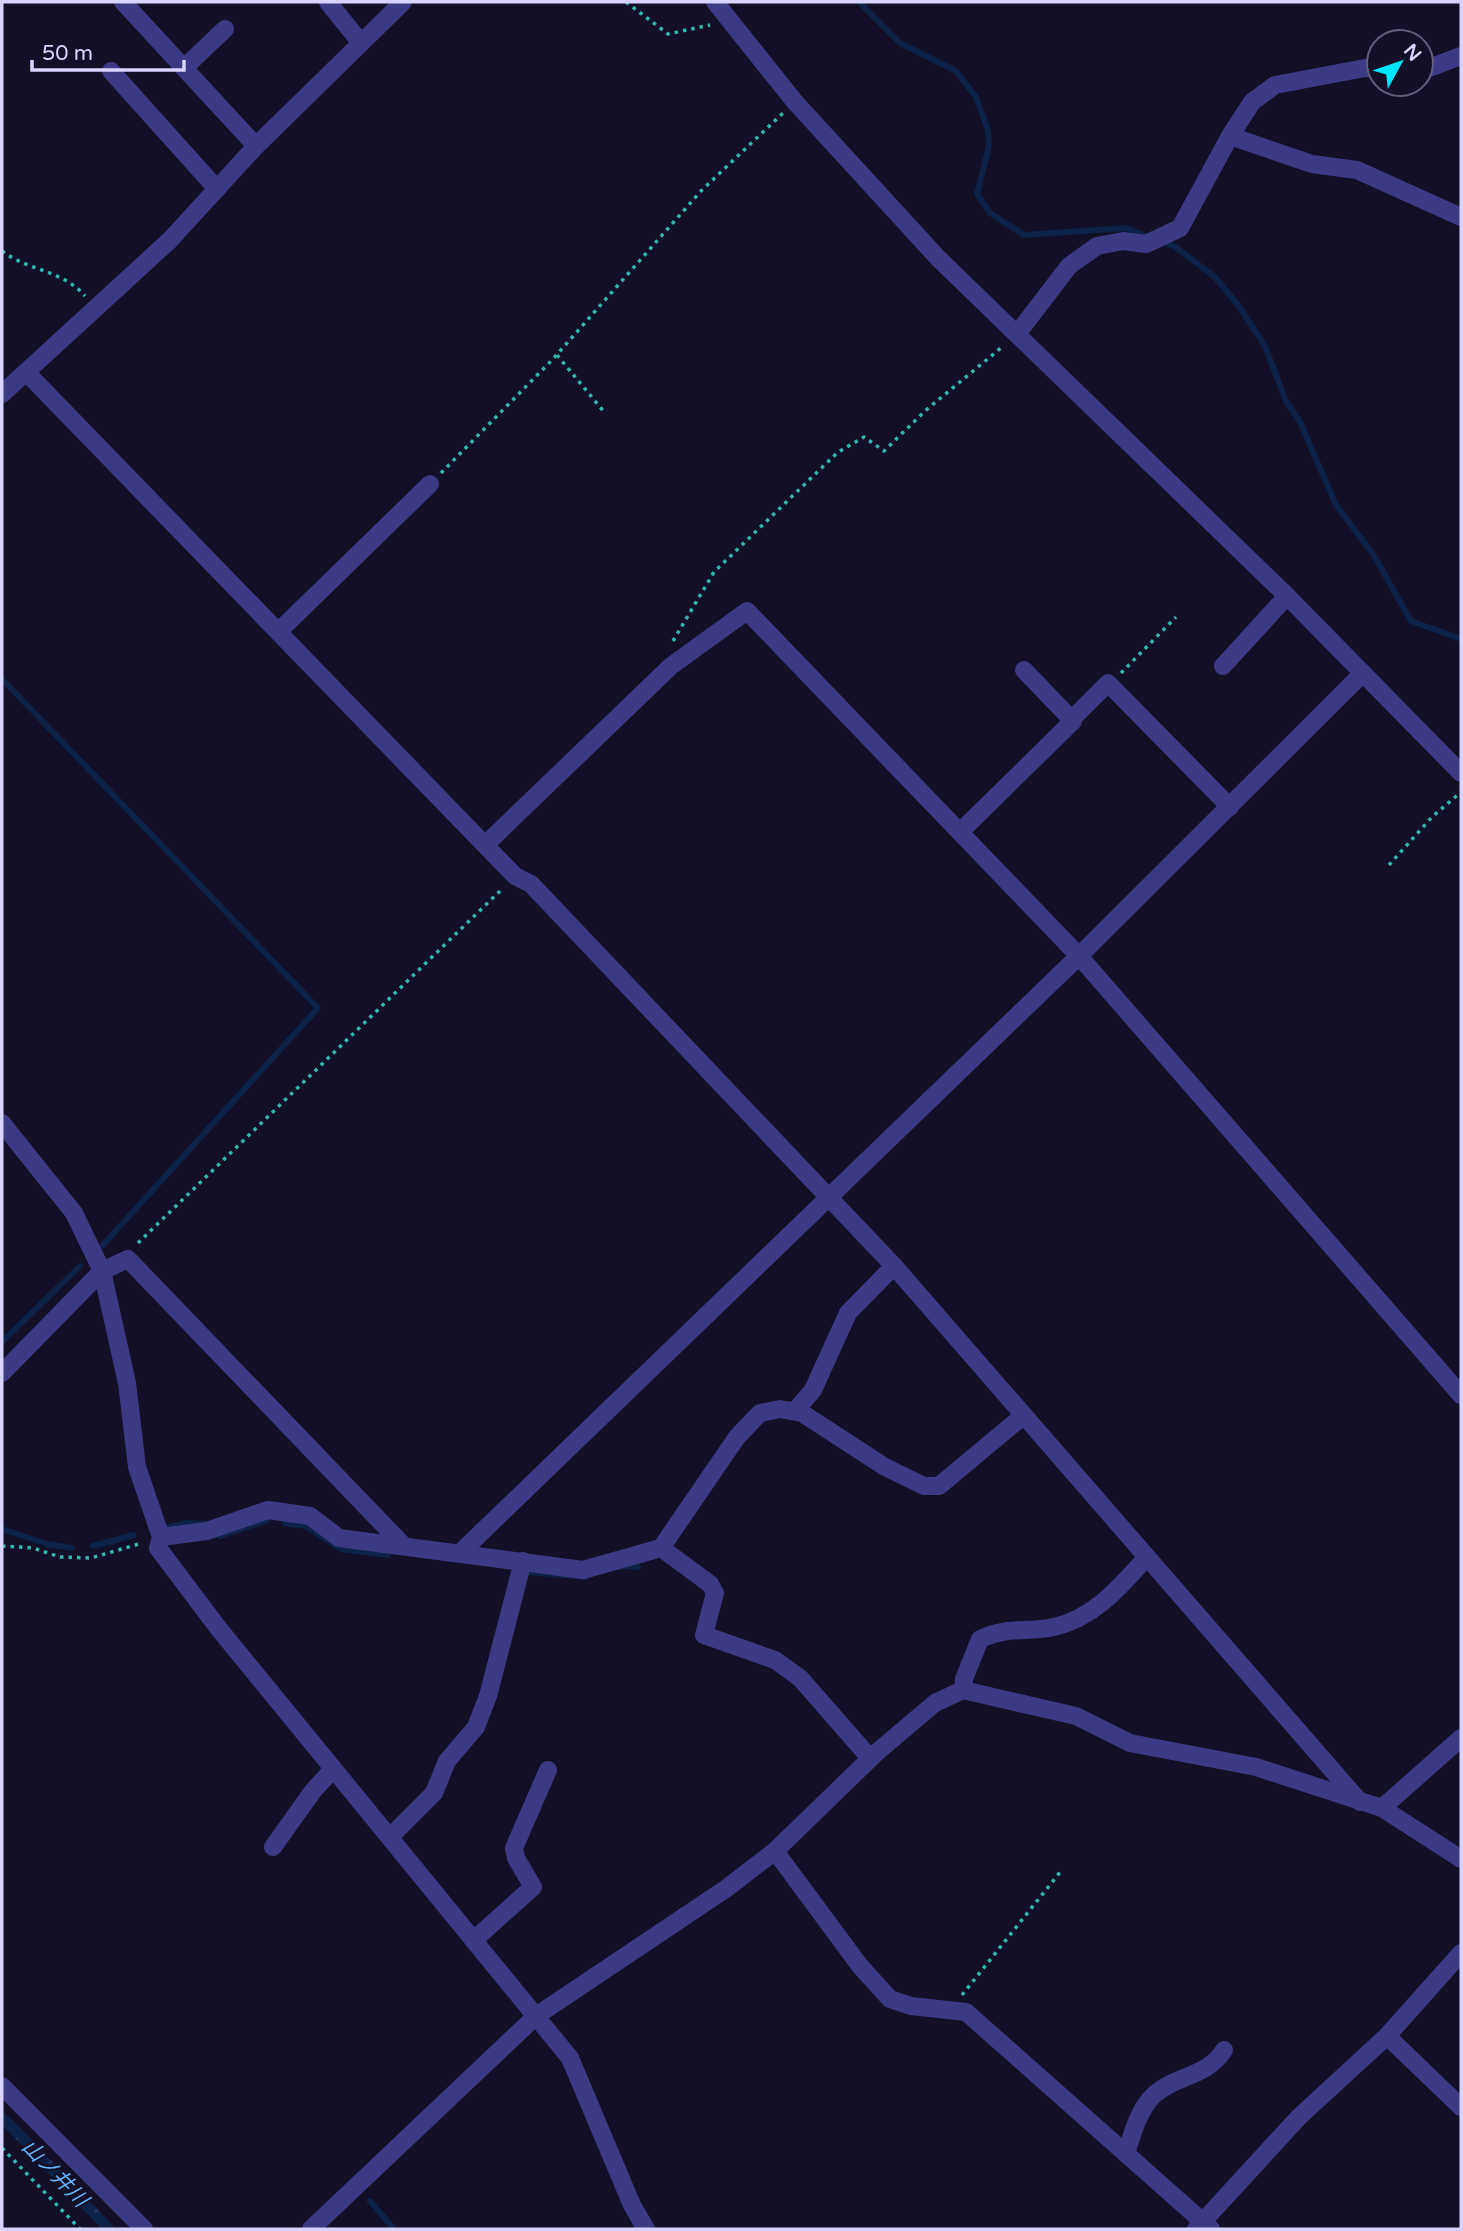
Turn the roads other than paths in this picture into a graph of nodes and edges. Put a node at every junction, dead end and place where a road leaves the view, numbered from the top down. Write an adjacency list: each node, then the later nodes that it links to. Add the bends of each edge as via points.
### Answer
1 (123, 2): 9 (street)
2 (328, 2): 6 (street)
3 (403, 2): 6 (street)
4 (715, 2): 16 (street, via 794,102 929,248)
5 (225, 29): 9 (street)
6 (361, 43): 13 (street)
7 (1461, 57): 8 (street)
8 (1435, 66)
9 (184, 68): 13 (street)
10 (1365, 68): 12 (street, via 1275,85 1252,102)
11 (111, 71): 14 (street)
12 (1230, 136): 15 (street, via 1312,164 1357,170); 16 (street, via 1180,228 1146,244 1123,241 1097,246 1069,266)
13 (256, 146): 14 (street)
14 (217, 189): 17 (street, via 97,310)
15 (1461, 217)
16 (1017, 334): 20 (street)
17 (26, 372): 18 (street); 21 (street)
18 (2, 394)
19 (430, 484): 21 (street)
20 (1287, 596): 22 (street); 24 (street)
21 (279, 631): 29 (street)
22 (1223, 666)
23 (1024, 670): 25 (street)
24 (1363, 673): 26 (street); 27 (street)
25 (1071, 720): 27 (street, via 1110,685); 28 (street)
26 (1461, 772)
27 (1230, 807): 30 (street)
28 (960, 832): 29 (street, via 747,611 671,666); 30 (street)
29 (486, 844): 32 (street, via 515,876 531,884)
30 (1079, 956): 32 (street); 36 (street)
31 (2, 1123): 34 (street, via 74,1213)
32 (828, 1196): 33 (street); 42 (street)
33 (894, 1266): 37 (street, via 849,1313 813,1390); 38 (street)
34 (102, 1271): 35 (street); 39 (street, via 127,1383 137,1467); 40 (street, via 128,1259)
35 (2, 1373)
36 (1461, 1395)
37 (795, 1411): 38 (street, via 924,1486 939,1486); 41 (street, via 760,1413 737,1437)
38 (1024, 1415): 43 (street)
39 (161, 1537): 40 (street, via 207,1531 268,1510 310,1516 339,1538); 48 (street, via 158,1548)
40 (403, 1545): 42 (street)
41 (661, 1548): 44 (street, via 583,1570); 47 (street, via 715,1593 704,1635 775,1660 800,1678)
42 (461, 1552): 44 (street)
43 (1147, 1557): 45 (street, via 1101,1605 1079,1619 1052,1628 998,1630 980,1639); 50 (street)
44 (523, 1561): 52 (street, via 476,1727 447,1761 434,1793)
45 (963, 1690): 47 (street, via 935,1703); 50 (street, via 1076,1716 1130,1744 1256,1767)
46 (1461, 1738): 51 (street)
47 (870, 1758): 54 (street)
48 (333, 1769): 52 (street); 53 (street)
49 (548, 1770): 56 (street, via 514,1848 533,1887)
50 (1360, 1802): 51 (street)
51 (1382, 1808): 55 (street)
52 (390, 1837): 56 (street)
53 (273, 1847)
54 (775, 1851): 58 (street); 63 (street, via 890,1999 966,2012)
55 (1461, 1859)
56 (474, 1940): 58 (street)
57 (1461, 1953): 59 (street)
58 (536, 2016): 66 (street); 67 (street, via 570,2058)
59 (1387, 2036): 62 (street); 64 (street, via 1299,2117)
60 (1224, 2050): 63 (street, via 1215,2064 1155,2094 1144,2108)
61 (2, 2086): 65 (street)
62 (1461, 2106)
63 (1126, 2154): 64 (street)
64 (1203, 2227)
65 (144, 2229)
66 (311, 2229)
67 (646, 2229)

